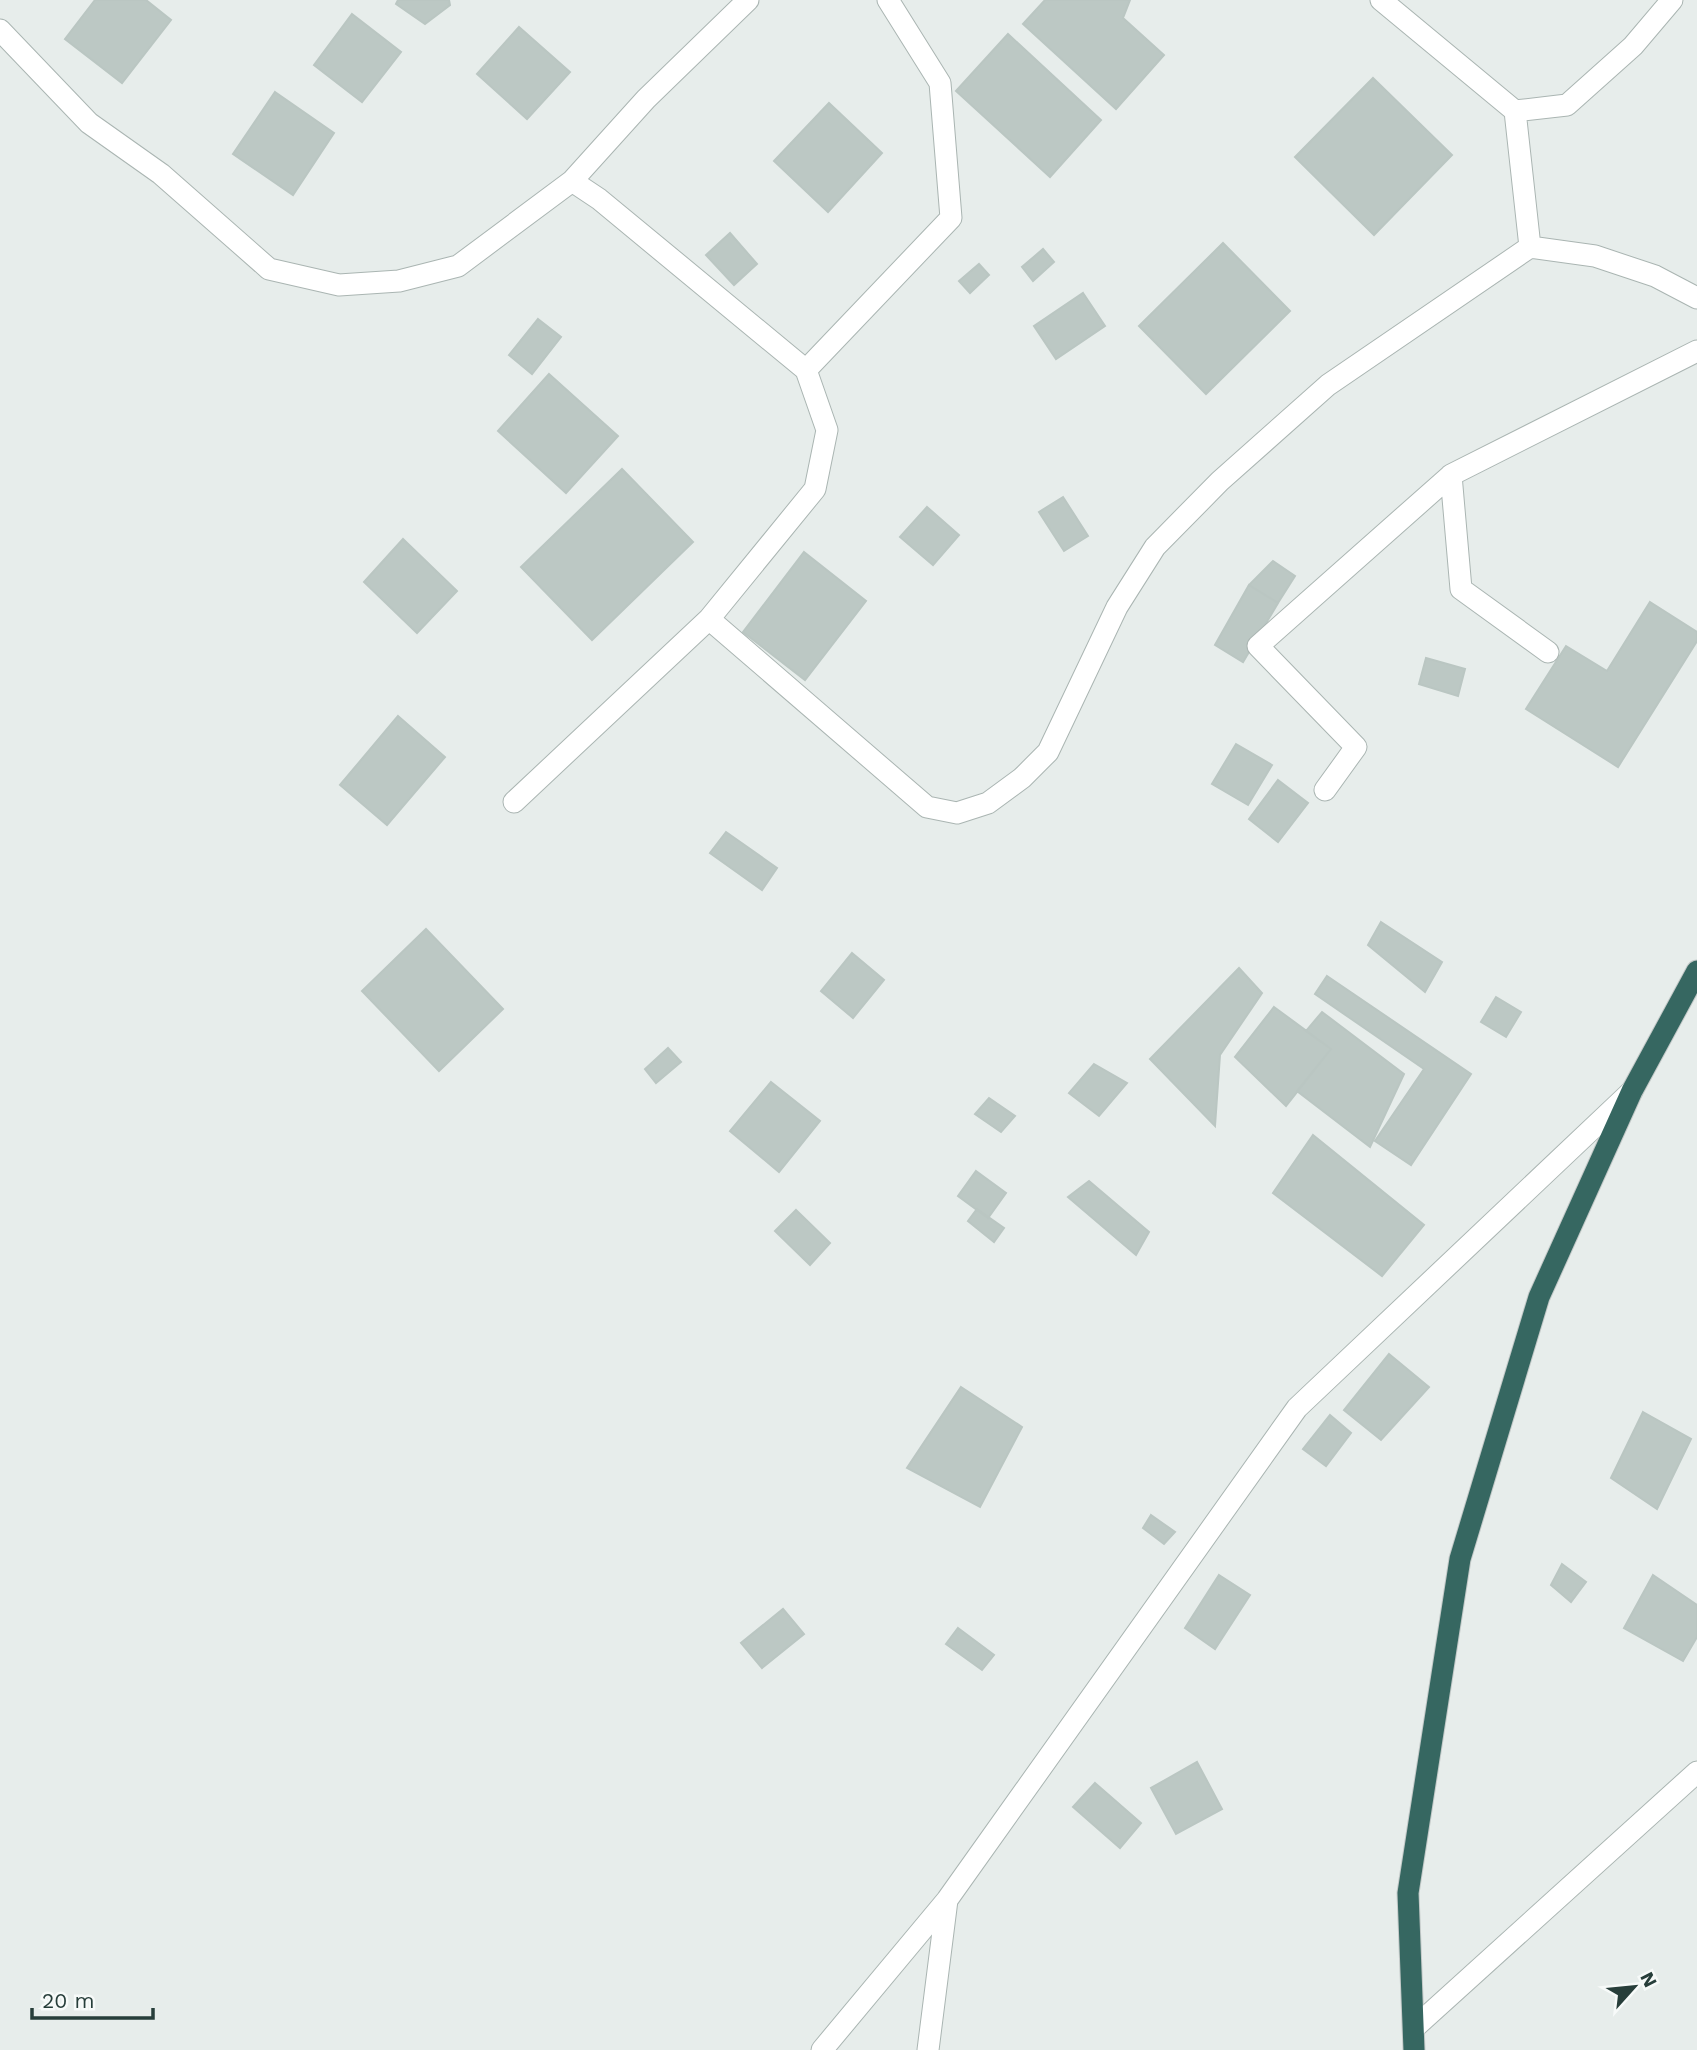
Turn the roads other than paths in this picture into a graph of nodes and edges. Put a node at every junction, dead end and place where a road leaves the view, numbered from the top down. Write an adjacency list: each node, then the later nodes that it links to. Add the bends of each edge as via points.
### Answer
1 (888, 0): 11 (street, via 940,83 951,218)
2 (1381, 0): 6 (street)
3 (1672, 0): 6 (street, via 1633,46 1567,105)
4 (746, 1): 7 (street, via 646,99)
5 (0, 30): 7 (street, via 89,123 161,174 269,270 339,285 399,281 458,266)
6 (1515, 111): 8 (street)
7 (572, 181): 11 (street)
8 (1530, 247): 9 (street, via 1595,256 1655,276); 13 (street, via 1328,385 1220,481 1155,547 1116,607 1048,752 988,803 957,813 927,807)
9 (1697, 298)
10 (1697, 351): 12 (street)
11 (806, 370): 13 (street, via 827,430 815,489)
12 (1451, 475): 14 (street, via 1461,589); 15 (street, via 1258,646 1356,747)
13 (709, 619): 16 (street)
14 (1548, 652)
15 (1325, 790)
16 (514, 802)
17 (1697, 971): 18 (highway)
18 (1632, 1091): 20 (street, via 1297,1408); 21 (highway, via 1539,1297 1460,1559 1408,1894)
19 (1697, 1772): 21 (street)
20 (947, 1900): 22 (street); 23 (street)
21 (1414, 2028): 24 (highway)
22 (822, 2050)
23 (928, 2050)
24 (1414, 2050)

